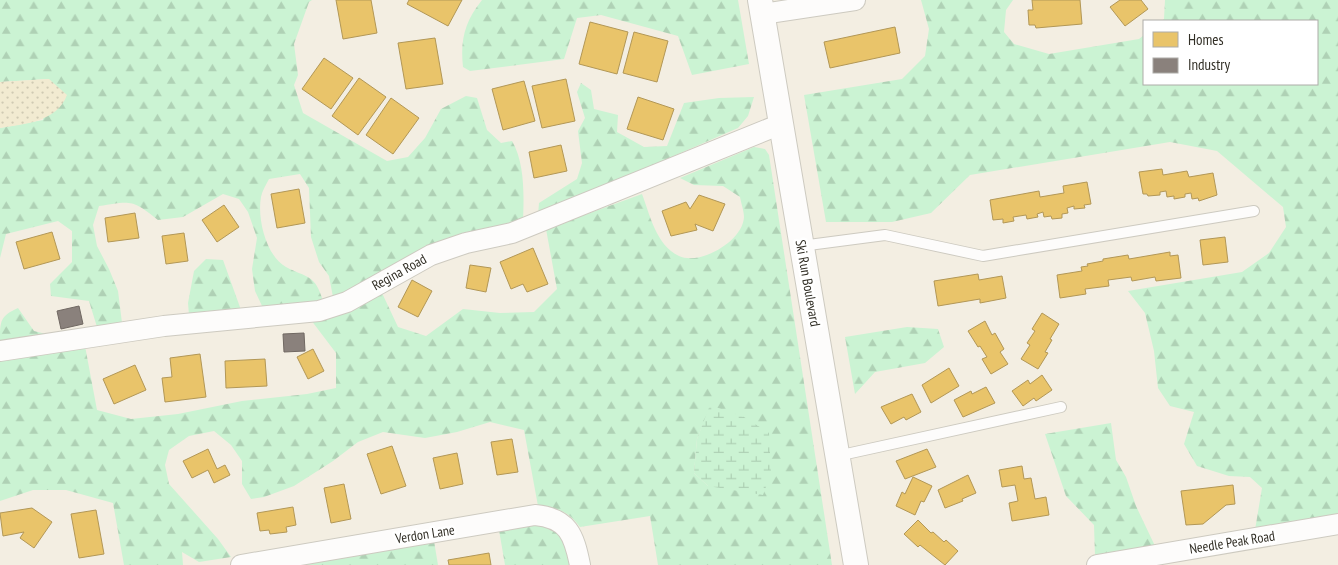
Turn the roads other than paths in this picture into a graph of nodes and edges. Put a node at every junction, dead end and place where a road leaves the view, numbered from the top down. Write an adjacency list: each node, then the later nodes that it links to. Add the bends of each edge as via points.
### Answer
1 (855, 0): 2 (street)
2 (761, 7): 3 (street, Ski Run Boulevard)
3 (781, 124): 5 (street, Ski Run Boulevard); 6 (street, Regina Road, via 546,220 431,255 347,302 319,311 164,326)
4 (1254, 211): 5 (lane, via 983,256 884,235)
5 (802, 246): 8 (street, Ski Run Boulevard)
6 (0, 351)
7 (1062, 407): 8 (lane)
8 (837, 456): 12 (street, Ski Run Boulevard)
9 (1338, 524): 13 (street, Needle Peak Road)
10 (241, 565): 11 (street, Verdon Lane, via 535,515 553,517 568,529)
11 (580, 565)
12 (856, 565)
13 (1097, 565)

